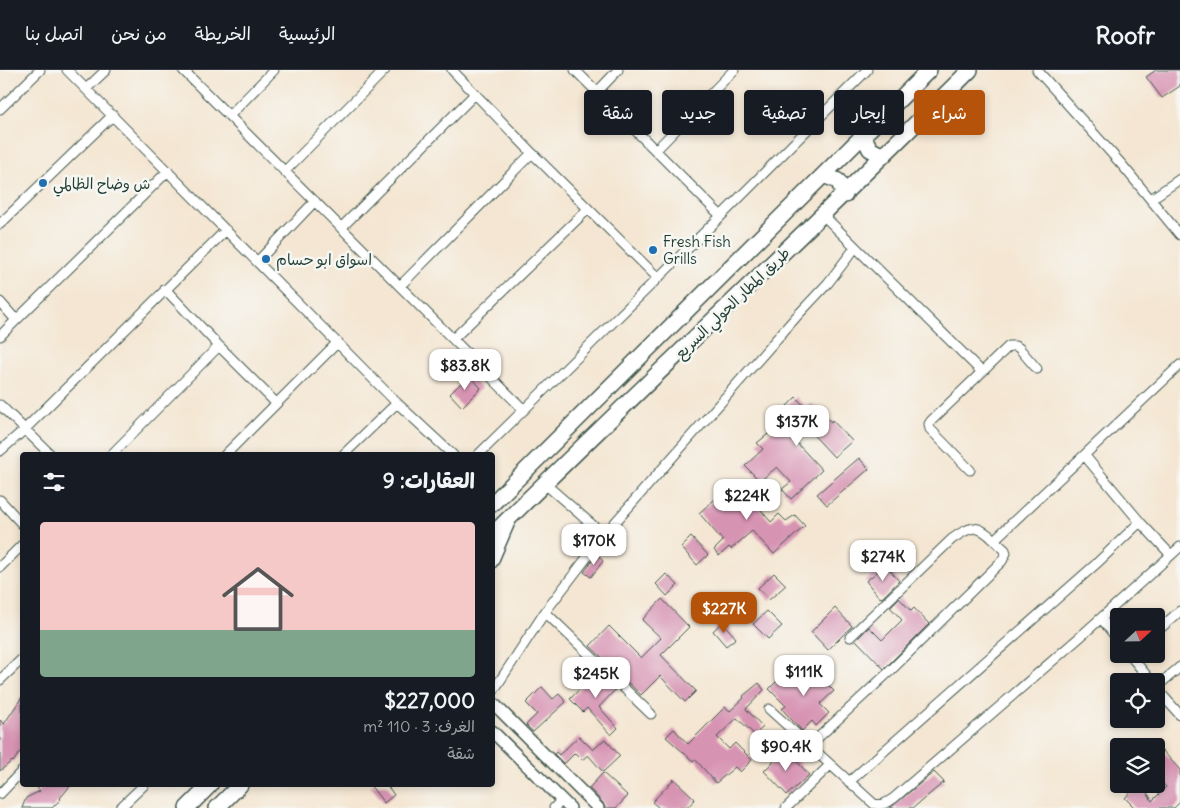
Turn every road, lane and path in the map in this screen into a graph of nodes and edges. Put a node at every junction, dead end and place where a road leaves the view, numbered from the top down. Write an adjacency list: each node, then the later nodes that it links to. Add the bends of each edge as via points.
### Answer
1 (40, 70): 20 (street)
2 (67, 70): 15 (street)
3 (106, 70): 15 (street)
4 (184, 70): 22 (street)
5 (274, 70): 22 (street)
6 (385, 70): 29 (street)
7 (452, 70): 18 (street)
8 (575, 70): 16 (street)
9 (618, 70): 17 (street)
10 (734, 70): 25 (street)
11 (867, 70): 37 (street)
12 (929, 70): 19 (highway, طريق المطار الحولي السريع)
13 (970, 70): 27 (highway, طريق المطار الحولي السريع)
14 (1037, 70): 33 (street)
15 (86, 89): 21 (street)
16 (595, 90)
17 (599, 90)
18 (475, 94): 26 (street); 39 (street)
19 (904, 95)
20 (0, 109)
21 (113, 115): 28 (street); 38 (street)
22 (229, 116): 29 (street)
23 (641, 135): 25 (street)
24 (863, 135): 27 (highway, via 870,149); 30 (highway, طريق المطار الحولي السريع)
25 (656, 150): 37 (street)
26 (532, 153): 35 (street); 45 (street)
27 (883, 156): 32 (highway, طريق المطار الحولي السريع)
28 (168, 171): 40 (street); 48 (street)
29 (285, 171): 34 (street)
30 (824, 175): 32 (highway, via 838,181); 72 (highway, طريق المطار الحولي السريع)
31 (1180, 178): 33 (street)
32 (845, 195): 36 (highway, طريق المطار الحولي السريع)
33 (1151, 200): 41 (street)
34 (315, 201): 39 (street); 43 (street)
35 (588, 209): 44 (street); 50 (street)
36 (823, 215): 42 (street); 70 (highway, طريق المطار الحولي السريع)
37 (721, 216): 44 (street)
38 (0, 224)
39 (341, 228): 45 (street)
40 (226, 230): 43 (street); 46 (street)
41 (1180, 234)
42 (856, 248): 55 (street); 77 (street)
43 (258, 261): 51 (street)
44 (658, 278): 59 (street)
45 (400, 286): 50 (street)
46 (165, 289): 52 (street); 60 (street)
47 (0, 302): 48 (street)
48 (16, 320): 49 (street)
49 (0, 336)
50 (453, 339): 59 (street)
51 (338, 342): 56 (street); 57 (street)
52 (219, 346): 56 (street); 63 (street)
53 (1180, 365): 68 (street)
54 (1037, 369): 55 (street, via 1018,348 1012,346)
55 (982, 372): 69 (street, via 929,424 930,429)
56 (276, 403): 64 (street)
57 (397, 403): 65 (street); 66 (street)
58 (0, 405): 60 (street)
59 (524, 410): 67 (street)
60 (24, 430): 61 (street); 62 (street)
61 (0, 451)
62 (49, 452)
63 (114, 452)
64 (228, 452)
65 (346, 452)
66 (450, 452)
67 (481, 452)
68 (1085, 456): 75 (street); 78 (street)
69 (970, 470)
70 (544, 483): 73 (highway, طريق المطار الحولي السريع); 77 (street)
71 (0, 500): 74 (street)
72 (495, 501)
73 (519, 509): 76 (highway, طريق المطار الحولي السريع); 82 (street, via 506,528)
74 (20, 522)
75 (1140, 522): 81 (street); 106 (street, via 1089,571)
76 (495, 532)
77 (604, 534): 85 (street)
78 (994, 540): 89 (street, via 976,528 961,533); 103 (street, via 1005,550 1002,561)
79 (20, 547): 83 (street)
80 (1180, 547): 81 (street)
81 (1171, 555): 86 (street)
82 (495, 556)
83 (0, 567)
84 (1180, 611): 87 (street)
85 (545, 612): 96 (street); 100 (street)
86 (1101, 618): 88 (street); 106 (street, via 886,803 874,804)
87 (1165, 624)
88 (1110, 630)
89 (850, 637)
90 (20, 661): 94 (street)
91 (1137, 663): 93 (street)
92 (1180, 667): 95 (street)
93 (1145, 673)
94 (0, 680)
95 (1165, 680)
96 (495, 688)
97 (1165, 698): 101 (street)
98 (495, 705): 115 (street)
99 (769, 708): 103 (street)
100 (651, 714)
101 (1180, 716)
102 (495, 734): 111 (street)
103 (809, 746): 104 (street)
104 (830, 765): 106 (street); 116 (street)
105 (20, 773): 110 (street)
106 (849, 782)
107 (142, 787): 112 (street)
108 (208, 787): 113 (highway)
109 (238, 787): 114 (highway)
110 (0, 794)
111 (562, 805)
112 (120, 808)
113 (187, 808)
114 (218, 808)
115 (598, 808)
116 (786, 808)

